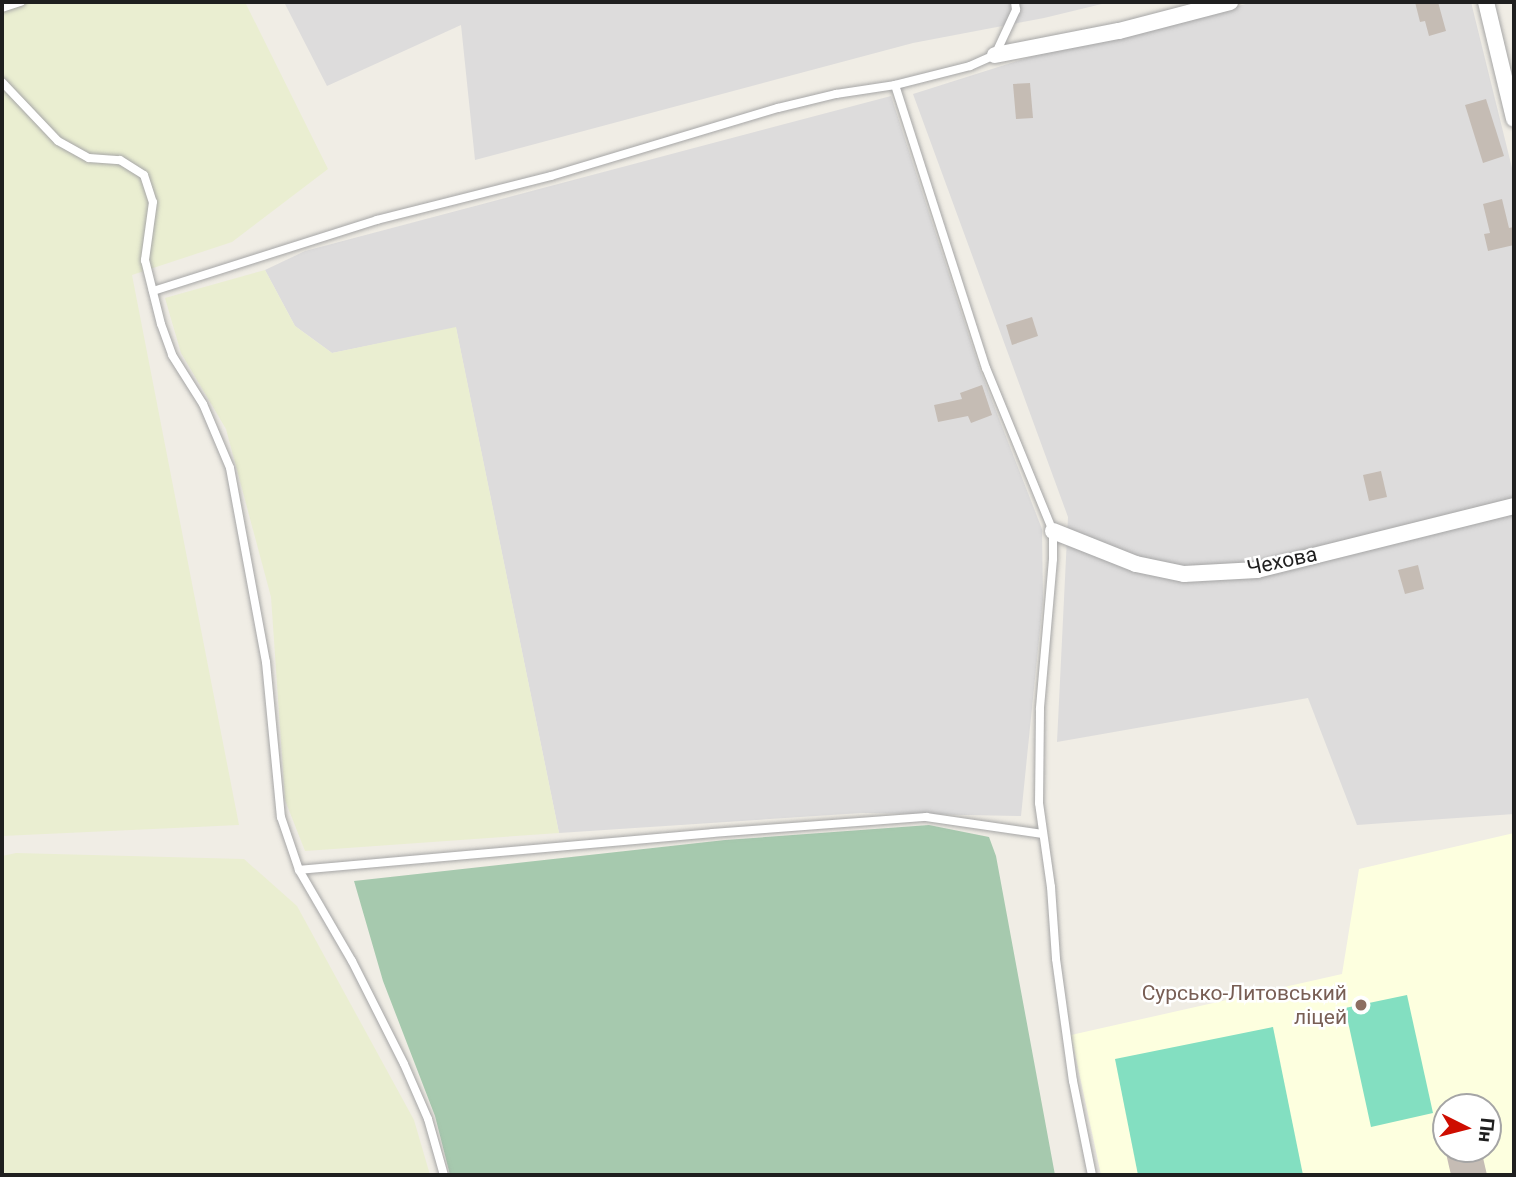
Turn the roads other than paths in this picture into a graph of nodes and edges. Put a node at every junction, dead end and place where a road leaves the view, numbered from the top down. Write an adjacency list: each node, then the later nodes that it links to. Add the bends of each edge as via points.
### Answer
1 (22, 2): 5 (lane)
2 (1015, 2): 6 (lane, via 1016,10)
3 (1230, 2): 6 (street, via 1119,31)
4 (1486, 2): 9 (street)
5 (2, 8)
6 (995, 55): 8 (lane)
7 (2, 82): 10 (lane, via 58,141 89,158 120,160 144,175 153,202 145,260)
8 (895, 85): 10 (lane, via 778,108 551,176 377,220); 12 (lane, via 986,368)
9 (1514, 119)
10 (153, 291): 14 (lane, via 172,355 203,404 230,468 266,662 281,817)
11 (1514, 506): 12 (street, Чехова, via 1257,569 1184,574 1136,564)
12 (1053, 531): 13 (lane, via 1040,709)
13 (1043, 834): 14 (lane, via 926,817); 16 (lane, via 1055,959)
14 (299, 870): 15 (lane, via 404,1064 428,1119)
15 (444, 1175)
16 (1092, 1175)

